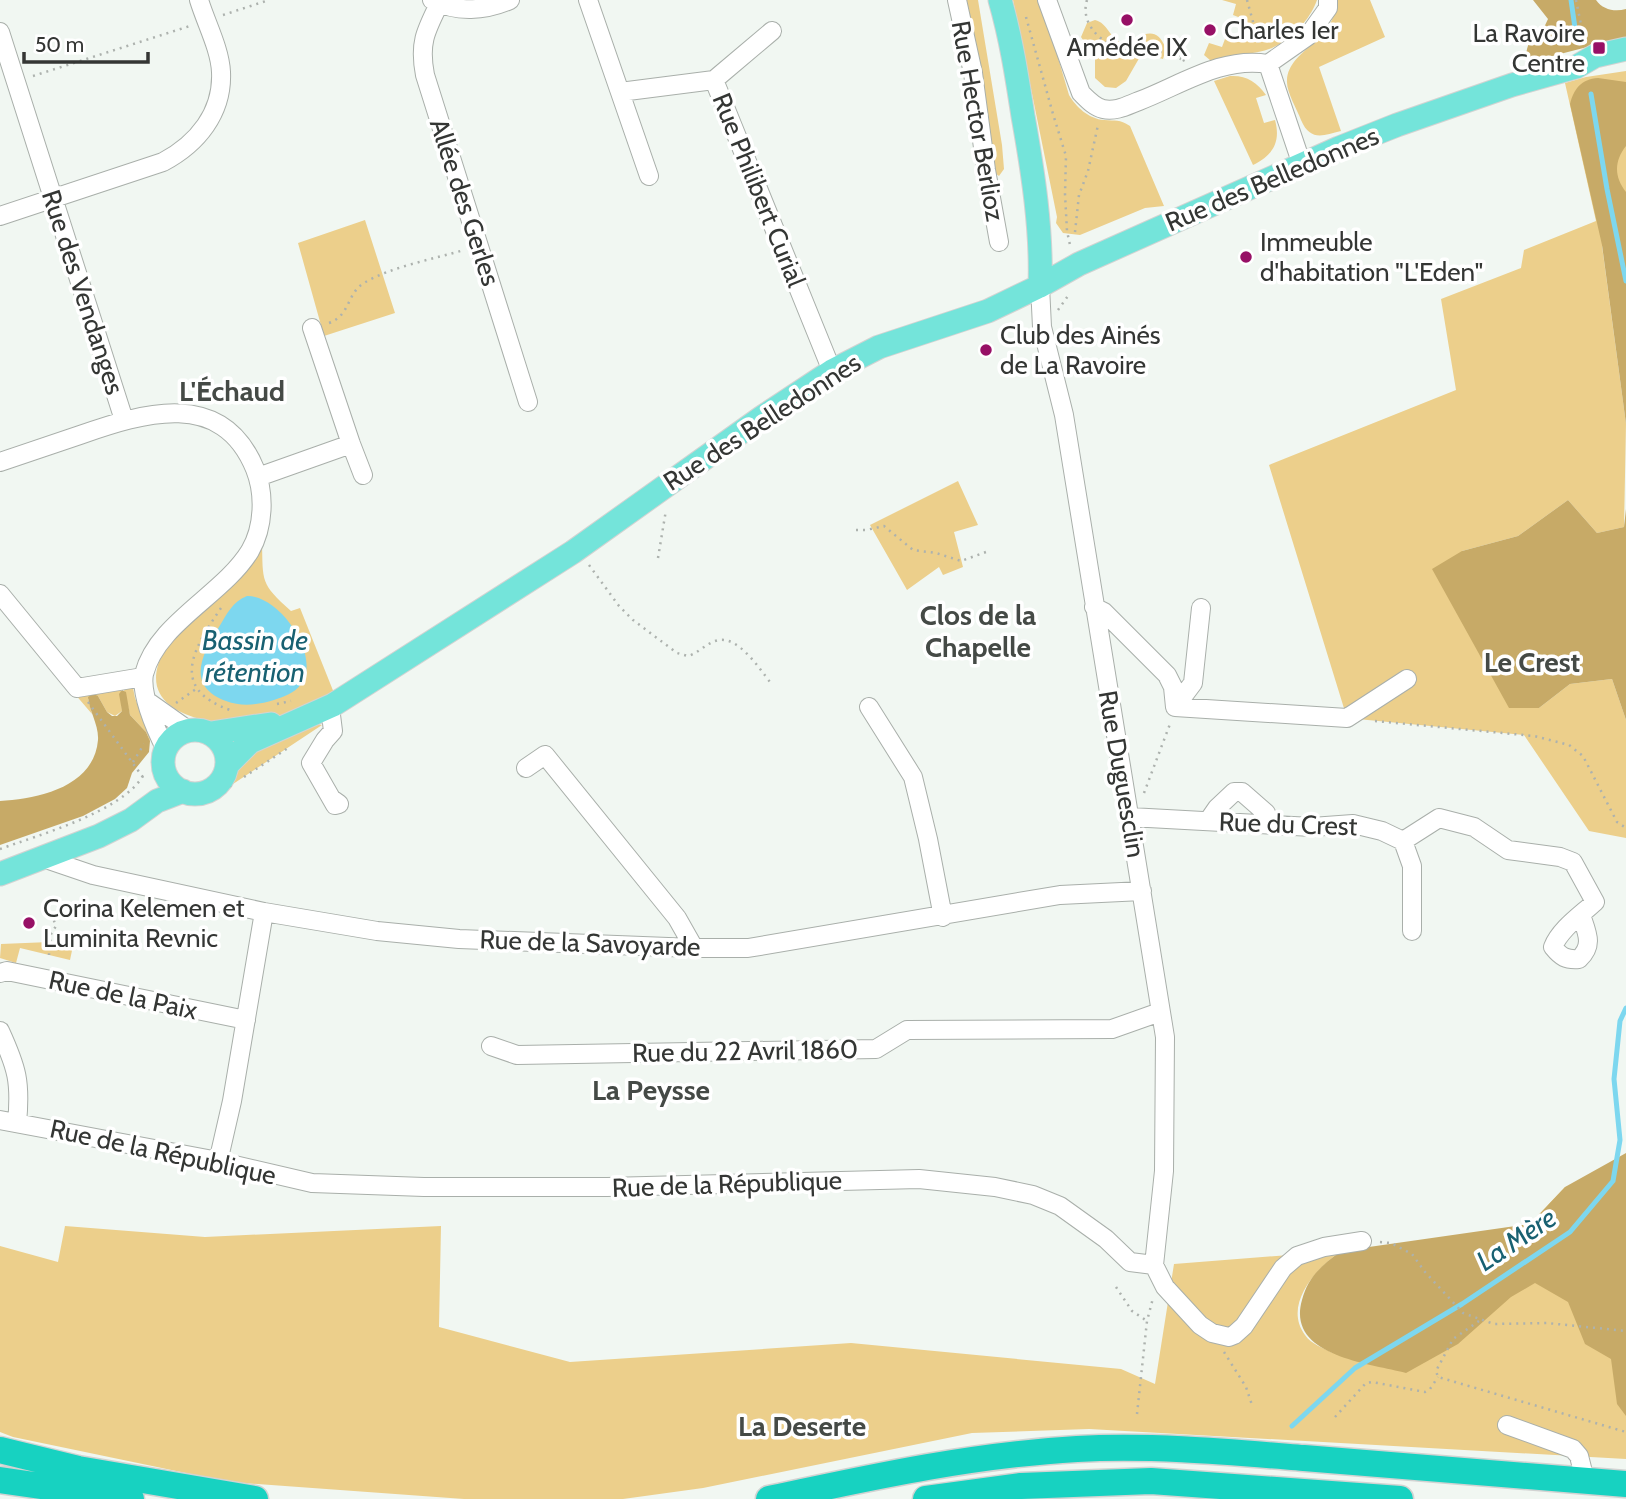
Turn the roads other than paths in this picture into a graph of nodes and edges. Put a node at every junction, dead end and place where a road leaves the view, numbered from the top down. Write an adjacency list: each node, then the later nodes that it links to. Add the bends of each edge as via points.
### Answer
1 (199, 0): 19 (street, via 221,72 213,116 200,134 163,163)
2 (510, 0): 8 (street, via 491,8 463,9)
3 (588, 0): 16 (street)
4 (957, 0): 21 (street, Rue Hector Berlioz)
5 (1000, 0): 22 (main road, via 1032,165)
6 (1047, 0): 13 (street, via 1081,93 1102,108 1117,110 1205,72)
7 (1328, 0): 13 (street, via 1328,8 1308,36)
8 (436, 2): 25 (street, Allée des Gerles, via 424,33 425,75)
9 (772, 30): 15 (street, Rue Philibert Curial)
10 (0, 32): 19 (street, Rue des Vendanges)
11 (1626, 49): 12 (main road, Rue des Belledonnes)
12 (1581, 57): 14 (main road, Rue des Belledonnes, via 1591,70); 17 (main road, Rue des Belledonnes)
13 (1265, 59): 17 (street)
14 (1626, 62)
15 (714, 80): 16 (street); 24 (street, Rue Philibert Curial)
16 (620, 92): 18 (street)
17 (1302, 165): 22 (main road, Rue des Belledonnes, via 1079,276)
18 (649, 176)
19 (53, 198): 20 (street); 26 (street, Rue des Vendanges)
20 (0, 216)
21 (999, 242)
22 (1040, 286): 24 (main road, Rue des Belledonnes, via 988,311 879,347); 32 (street, Rue Duguesclin, via 1042,327 1063,415)
23 (313, 328): 27 (street)
24 (832, 371): 37 (main road, Rue des Belledonnes, via 573,552)
25 (528, 402)
26 (124, 420): 28 (street); 30 (street, Rue des Vendanges, via 167,412 215,423 235,436)
27 (351, 444): 29 (street); 30 (street)
28 (0, 462)
29 (363, 475)
30 (258, 477): 34 (street, Rue des Vendanges, via 260,526 251,549 236,570 159,643)
31 (0, 594): 34 (street, via 78,688)
32 (1094, 607): 39 (street, via 1167,675); 48 (street, Rue Duguesclin)
33 (1200, 608): 39 (street, via 1193,683)
34 (144, 677): 36 (street)
35 (1407, 679): 39 (street, via 1347,718)
36 (147, 701): 41 (street); 43 (street, via 155,729)
37 (331, 707): 40 (main road, Rue des Belledonnes); 47 (street, via 333,731 311,763)
38 (869, 707): 58 (street, via 912,777)
39 (1175, 707)
40 (295, 721): 42 (main road, Rue des Belledonnes); 44 (main road, Rue des Belledonnes, via 250,742)
41 (188, 730): 42 (main road); 43 (main road, via 178,734)
42 (211, 733): 44 (main road, via 224,747)
43 (153, 762): 46 (main road); 53 (main road, via 147,789 92,826)
44 (227, 765): 46 (main road, via 225,775 212,789)
45 (526, 768): 60 (street, via 545,755 677,918)
46 (190, 799): 52 (main road, via 157,801 99,836)
47 (332, 799)
48 (1130, 817): 49 (street, Rue du Crest); 55 (street, Rue Duguesclin)
49 (1208, 821): 50 (street, Rue du Crest); 50 (street, via 1234,792 1242,792 1266,813)
50 (1271, 825): 51 (street, Rue du Crest, via 1353,824)
51 (1403, 841): 57 (street, via 1439,818 1474,827 1508,850 1573,862 1595,902); 59 (street, via 1412,866)
52 (43, 858): 54 (main road); 56 (street, Rue de la Savoyarde, via 93,875)
53 (0, 861)
54 (0, 874)
55 (1142, 891): 58 (street, Rue de la Savoyarde, via 1060,895); 62 (street, Rue Duguesclin)
56 (264, 912): 60 (street, Rue de la Savoyarde, via 459,939); 63 (street)
57 (1581, 915)
58 (943, 917): 60 (street, Rue de la Savoyarde, via 748,948)
59 (1412, 931)
60 (694, 948)
61 (0, 973): 63 (street, Rue de la Paix)
62 (1160, 1012): 65 (street, Rue du 22 Avril 1860, via 1112,1029 907,1030 876,1049 517,1055); 69 (street, Rue Duguesclin, via 1165,1038 1165,1151)
63 (246, 1020): 67 (street)
64 (0, 1031): 66 (street, via 16,1066 20,1092)
65 (491, 1046)
66 (8, 1121): 67 (street, Rue de la République)
67 (218, 1161): 69 (street, Rue de la République, via 312,1183 424,1187 919,1179 995,1187 1060,1206 1130,1262)
68 (1362, 1241): 69 (street, via 1297,1256 1283,1268 1244,1326 1229,1337 1212,1334 1181,1306)
69 (1157, 1272)
70 (1507, 1425): 73 (street, via 1573,1449)
71 (0, 1450): 76 (highway, via 78,1469)
72 (0, 1480): 75 (highway)
73 (1585, 1480): 74 (highway); 77 (highway, via 1222,1452 1080,1449 956,1461)
74 (1626, 1484)
75 (131, 1499)
76 (255, 1499)
77 (769, 1499)
78 (926, 1499): 79 (highway, via 1021,1486 1151,1481)
79 (1401, 1499)

